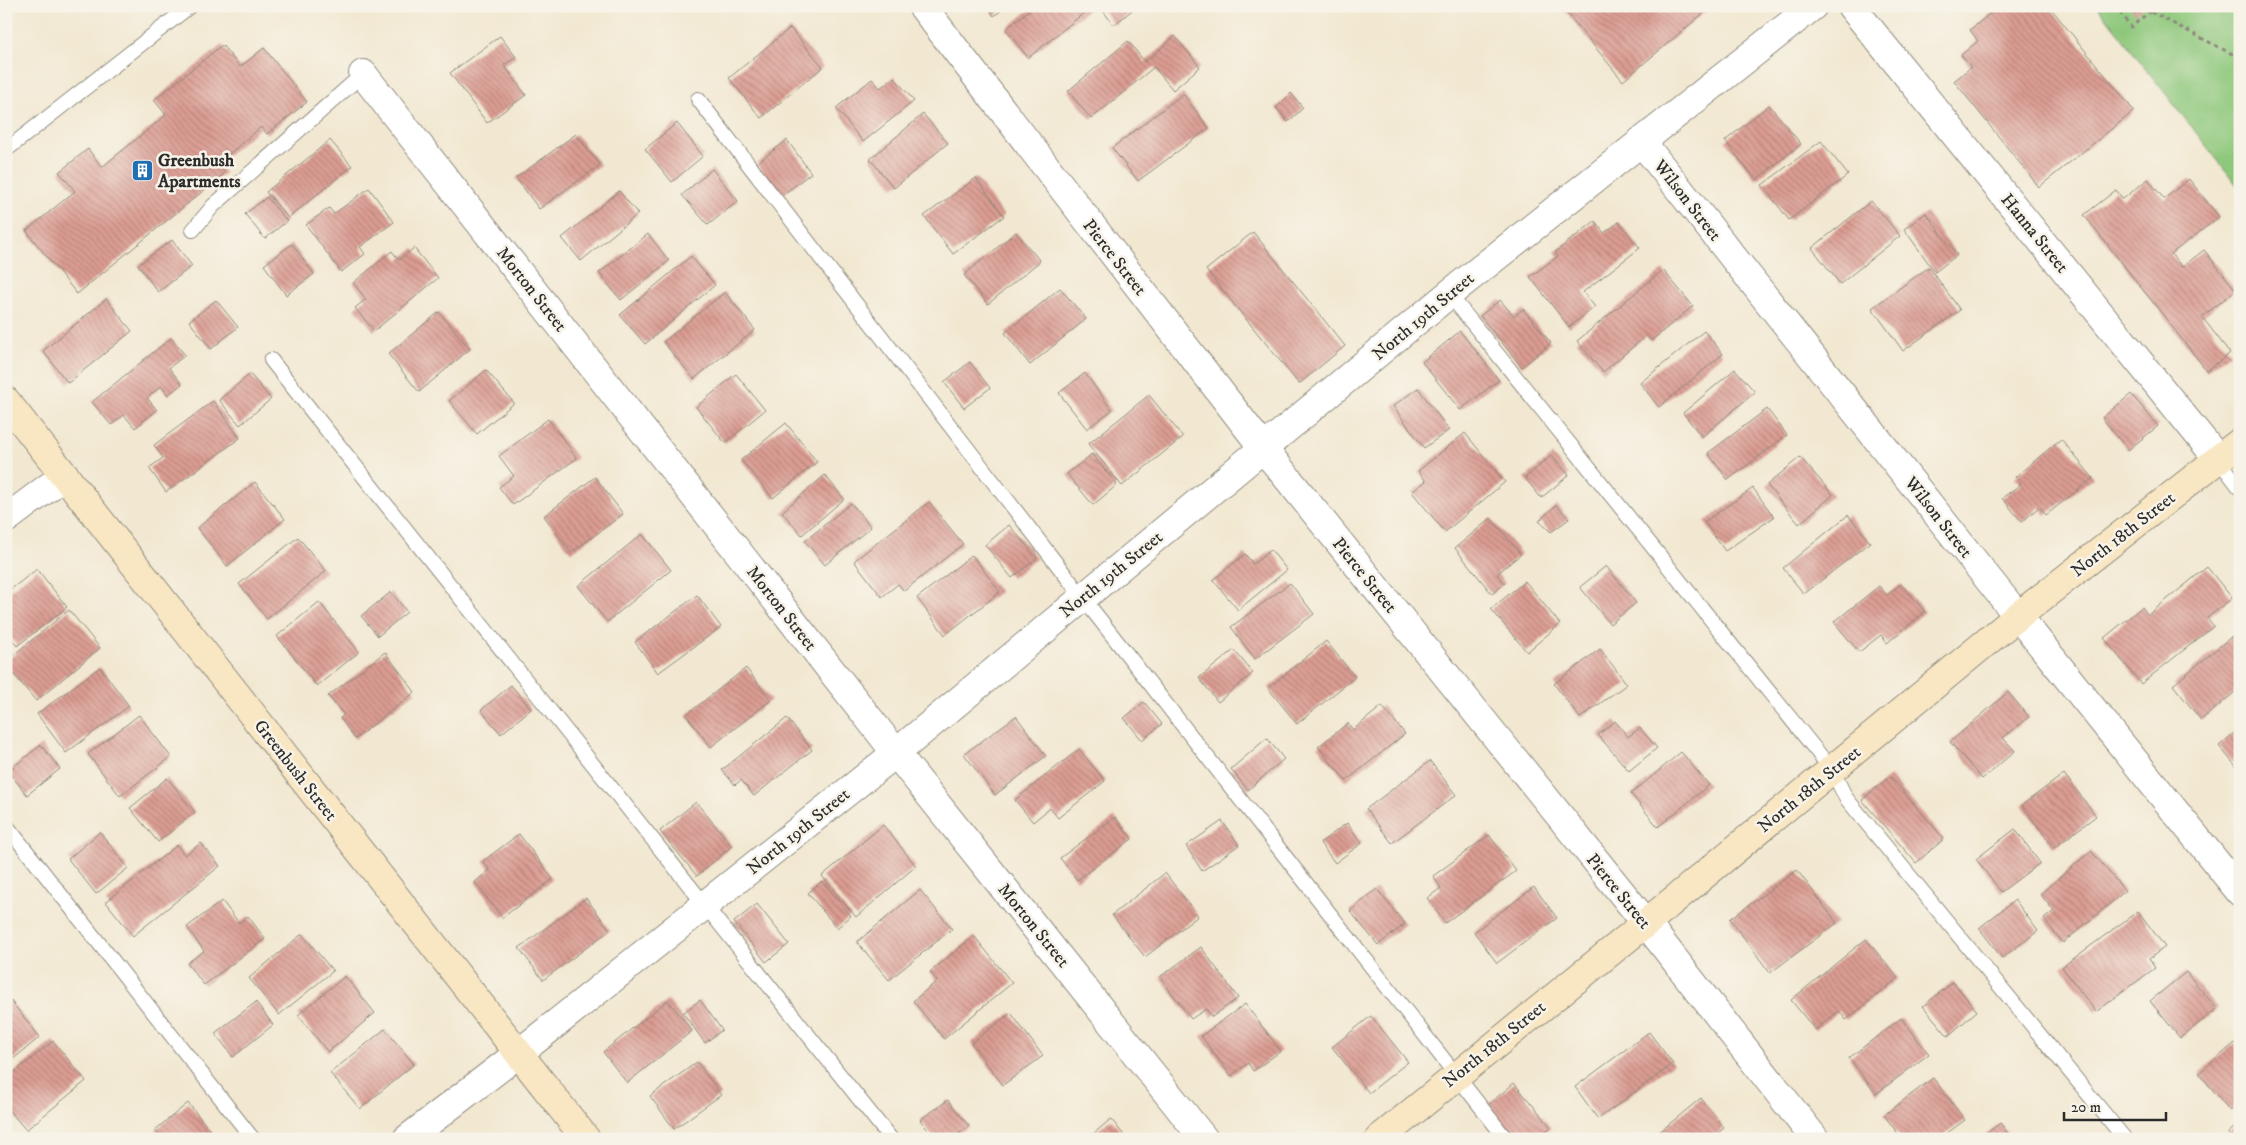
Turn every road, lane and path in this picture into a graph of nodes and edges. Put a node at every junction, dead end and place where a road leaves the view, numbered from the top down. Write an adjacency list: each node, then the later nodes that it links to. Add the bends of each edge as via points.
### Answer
1 (190, 6): 12 (lane)
2 (922, 6): 18 (street, Pierce Street)
3 (1813, 6): 11 (street, North 19th Street)
4 (1851, 6): 19 (street, Hanna Street)
5 (2114, 6): 7 (path, via 2131,27)
6 (2158, 6): 7 (path)
7 (2151, 12): 8 (path)
8 (2240, 58)
9 (363, 74): 13 (lane, via 213,206); 25 (street, Morton Street)
10 (698, 99): 23 (lane)
11 (1641, 140): 14 (street, North 19th Street); 24 (street, Wilson Street)
12 (6, 150)
13 (193, 230)
14 (1449, 294): 18 (street, North 19th Street); 26 (lane)
15 (272, 360): 29 (lane)
16 (6, 401): 20 (main road, Greenbush Street)
17 (2240, 442): 19 (main road, North 18th Street)
18 (1264, 449): 23 (street, North 19th Street); 30 (street, Pierce Street)
19 (2218, 459): 21 (lane); 24 (main road, North 18th Street)
20 (65, 475): 22 (street); 31 (main road, Greenbush Street)
21 (2240, 488)
22 (6, 519)
23 (1082, 598): 25 (street, North 19th Street); 32 (lane)
24 (2018, 616): 26 (main road, North 18th Street); 28 (street, Wilson Street)
25 (896, 753): 29 (street, North 19th Street); 37 (street, Morton Street)
26 (1832, 770): 30 (main road, North 18th Street); 41 (lane, via 1846,798)
27 (6, 825): 33 (lane)
28 (2240, 892)
29 (706, 904): 31 (street, North 19th Street); 36 (lane)
30 (1646, 923): 32 (main road, North 18th Street); 40 (street, Pierce Street)
31 (519, 1054): 34 (street, North 19th Street); 35 (main road, Greenbush Street)
32 (1456, 1075): 38 (main road, North 18th Street); 39 (lane)
33 (253, 1139)
34 (407, 1139)
35 (586, 1139)
36 (891, 1139)
37 (1204, 1139)
38 (1379, 1139)
39 (1506, 1139)
40 (1816, 1139)
41 (2125, 1139)

